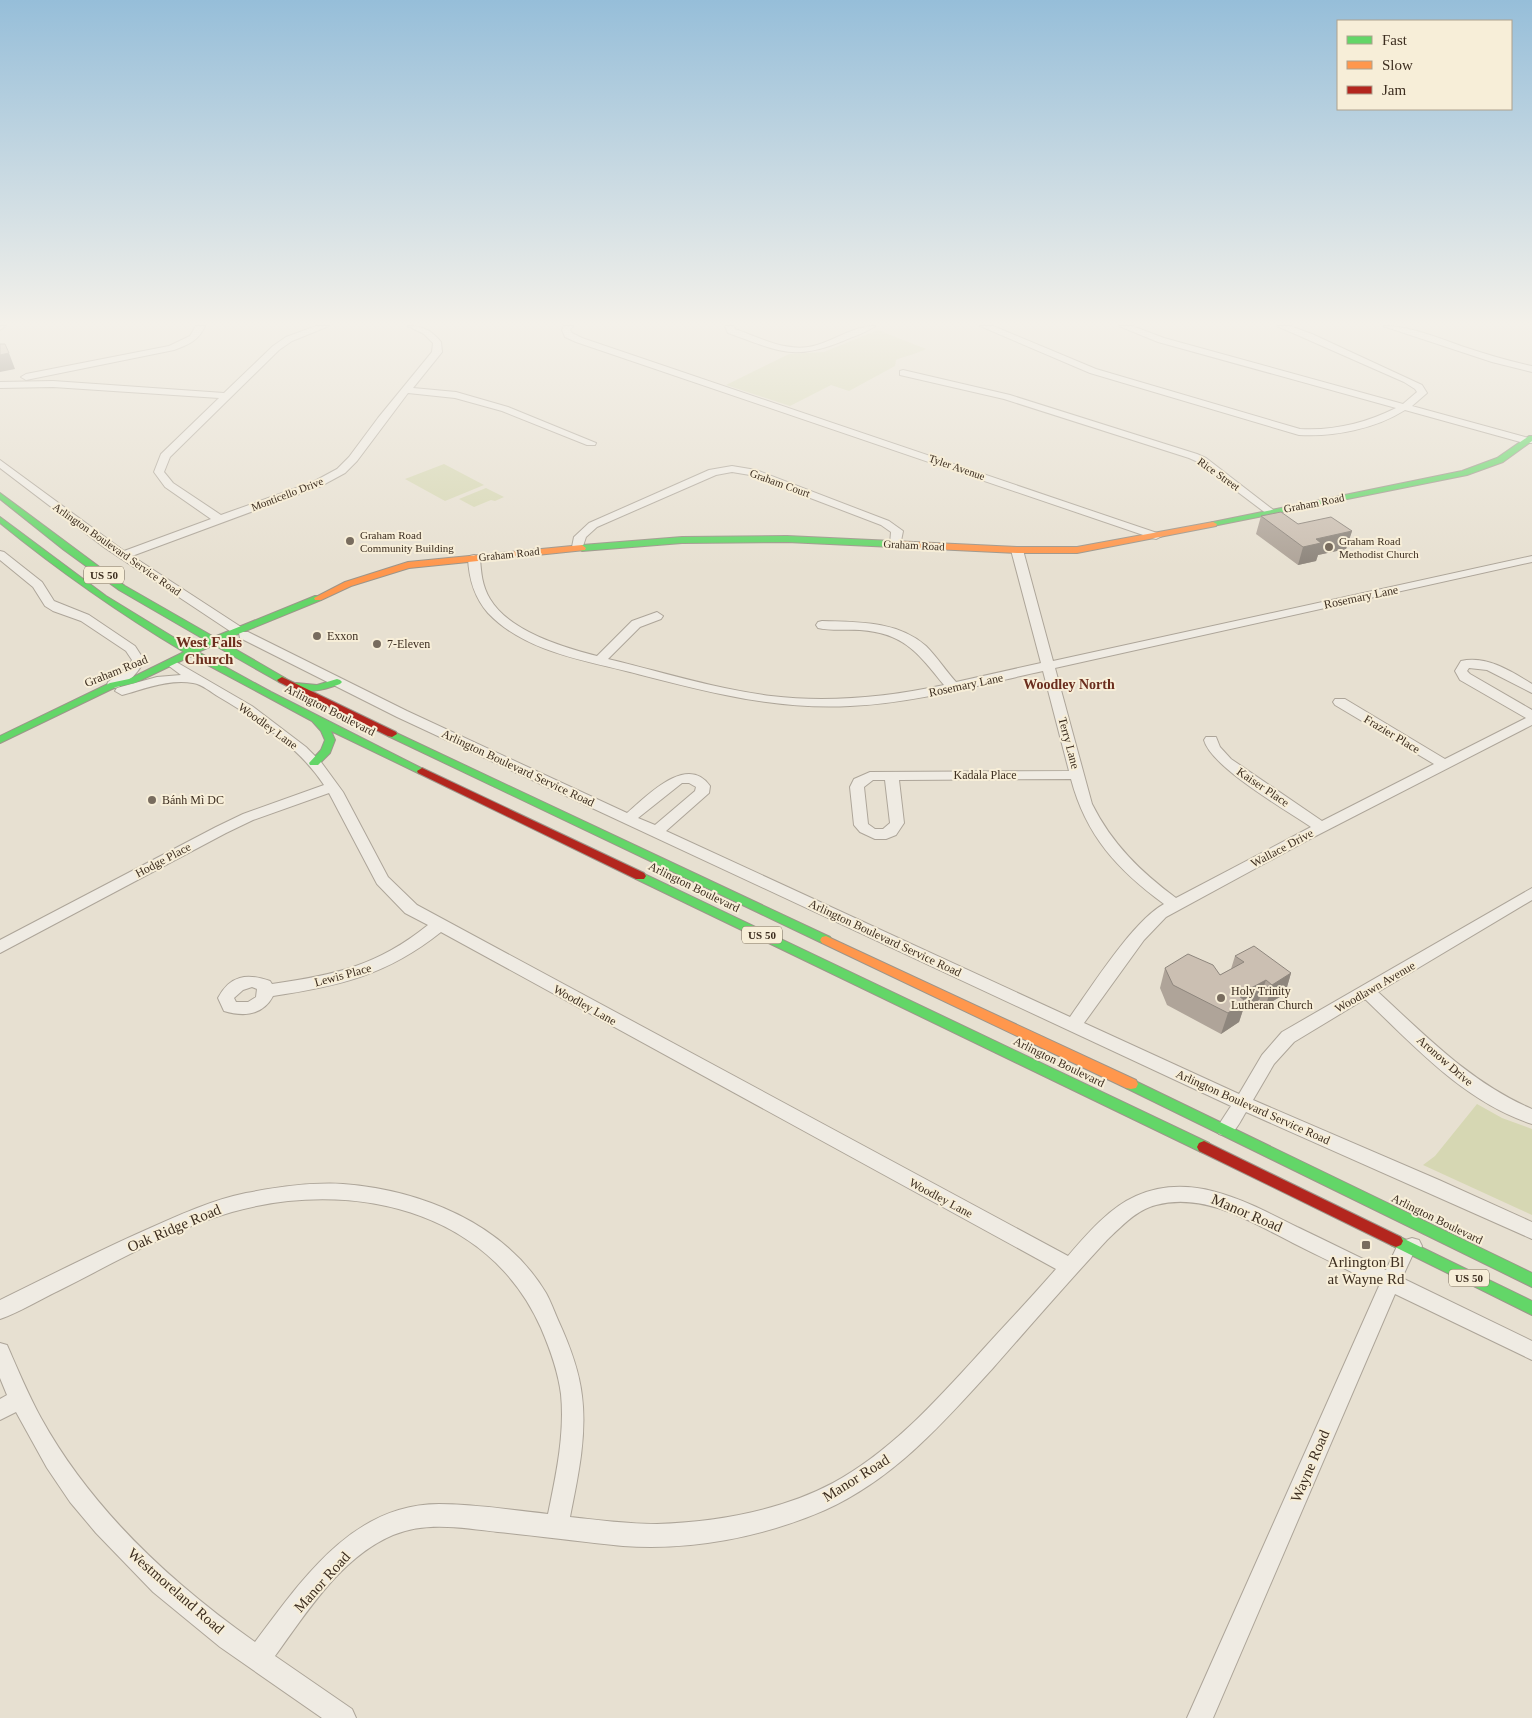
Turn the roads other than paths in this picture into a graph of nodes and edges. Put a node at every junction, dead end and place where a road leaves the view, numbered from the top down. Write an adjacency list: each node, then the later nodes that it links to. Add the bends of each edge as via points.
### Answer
1 (217, 406): 15 (street, via 164,456 159,472 169,485)
2 (393, 406): 15 (street, Monticello Drive, via 341,471 318,484)
3 (495, 406): 10 (street)
4 (771, 406): 16 (street, Tyler Avenue, via 883,441)
5 (1036, 406): 13 (street, Rice Street, via 1202,460)
6 (1212, 406): 8 (street, via 1299,432 1321,432 1370,423)
7 (1402, 406): 8 (street)
8 (1405, 407): 9 (street)
9 (1530, 439): 13 (main road, Graham Road, via 1512,455 1482,468)
10 (591, 443)
11 (0, 463): 21 (street, Arlington Boulevard Service Road)
12 (0, 495): 27 (main road, Arlington Boulevard / US 50, via 122,588)
13 (1271, 512): 16 (main road, Graham Road)
14 (0, 519): 28 (main road, Arlington Boulevard / US 50, via 89,588)
15 (220, 520): 21 (street, Monticello Drive)
16 (1156, 536): 19 (main road, Graham Road, via 1077,550)
17 (896, 544): 18 (main road, Graham Road, via 743,538); 18 (street, Graham Court, via 897,531 885,523 732,466 594,525 580,535); 19 (main road, Graham Road)
18 (578, 548): 22 (main road, Graham Road)
19 (1017, 550): 31 (street, Terry Lane)
20 (0, 554): 35 (street, via 38,585 49,603 85,618 131,649 138,660)
21 (123, 555): 26 (street, Arlington Boulevard Service Road)
22 (474, 558): 26 (main road, Graham Road, via 390,569); 29 (street, Rosemary Lane, via 478,590 495,613 546,644)
23 (1532, 559): 31 (street, Rosemary Lane)
24 (657, 616): 29 (street, via 636,624)
25 (822, 625): 36 (street, via 884,629 905,637 921,649)
26 (240, 632): 27 (main road, Graham Road); 33 (street, Arlington Boulevard Service Road)
27 (215, 642): 28 (main road, Graham Road); 34 (main road, Arlington Boulevard / US 50)
28 (192, 653): 30 (main road, Graham Road); 41 (main road, Arlington Boulevard / US 50)
29 (600, 660): 36 (street, Rosemary Lane, via 732,694 787,702 863,702)
30 (171, 663): 32 (street, Woodley Lane); 35 (main road, Graham Road)
31 (1048, 666): 36 (street, Rosemary Lane); 48 (street, Terry Lane)
32 (198, 680): 35 (street, via 178,677); 46 (street, Woodley Lane, via 280,732)
33 (343, 685): 34 (main road); 39 (main road, via 341,700); 51 (street, Arlington Boulevard Service Road)
34 (295, 686): 39 (main road, Arlington Boulevard / US 50)
35 (117, 688): 43 (main road, Graham Road); 45 (main road)
36 (953, 688)
37 (1532, 689): 40 (street, via 1480,664 1465,664 1460,671 1464,677)
38 (1340, 702): 47 (street, Frazier Place)
39 (354, 715): 64 (main road, Arlington Boulevard / US 50)
40 (1532, 716)
41 (315, 718): 46 (main road, via 329,731 331,738 328,749); 63 (main road, Arlington Boulevard / US 50)
42 (1532, 720): 47 (street, Wallace Drive)
43 (0, 740)
44 (1211, 740): 52 (street, Kaiser Place, via 1213,748 1226,762)
45 (0, 750)
46 (314, 763): 50 (street, Woodley Lane)
47 (1445, 766): 52 (street, Wallace Drive)
48 (1078, 775): 49 (street, Kadala Place); 55 (street, Terry Lane, via 1092,820 1116,854 1136,875)
49 (892, 776)
50 (332, 787): 56 (street, Woodley Lane, via 348,811 383,881 411,909); 57 (street, Hodge Place, via 248,816)
51 (628, 819): 53 (street, Arlington Boulevard Service Road); 53 (street, via 675,781 692,779 703,786 702,793)
52 (1322, 828): 55 (street, Wallace Drive)
53 (656, 832): 60 (street, Arlington Boulevard Service Road)
54 (1532, 893): 59 (street, Woodlawn Avenue)
55 (1174, 904): 60 (street, Wallace Drive, via 1160,913 1138,936)
56 (439, 925): 58 (street, Lewis Place, via 411,946 371,968 334,979); 68 (street, Woodley Lane)
57 (0, 947)
58 (266, 990)
59 (1367, 992): 61 (street, Woodlawn Avenue, via 1276,1047); 62 (street, Aronow Drive, via 1479,1091 1512,1110)
60 (1073, 1025): 61 (street, Arlington Boulevard Service Road)
61 (1243, 1103): 64 (street, Woodlawn Avenue); 65 (street, Arlington Boulevard Service Road)
62 (1532, 1117)
63 (1160, 1126): 64 (main road, via 1208,1136); 67 (main road, Arlington Boulevard / US 50)
64 (1225, 1129): 66 (main road, Arlington Boulevard / US 50)
65 (1532, 1231)
66 (1440, 1236): 67 (street); 69 (main road, Arlington Boulevard / US 50)
67 (1406, 1248): 70 (street, Wayne Road); 71 (main road, Arlington Boulevard / US 50)
68 (1070, 1267): 70 (street, Manor Road, via 1125,1211 1141,1201 1160,1195 1192,1193 1238,1207); 76 (street, Manor Road, via 910,1442 860,1478 818,1502 776,1518 682,1534 632,1535)
69 (1532, 1280)
70 (1391, 1282): 74 (street); 79 (street, Wayne Road)
71 (1532, 1308)
72 (0, 1310): 76 (street, Oak Ridge Road, via 185,1220 246,1201 304,1192 350,1192 376,1194 421,1205 468,1227 493,1245 517,1268 552,1322 572,1401 568,1475)
73 (0, 1352): 75 (street, Westmoreland Road)
74 (1532, 1352)
75 (9, 1404): 77 (street, Westmoreland Road, via 101,1522 146,1569 186,1604)
76 (557, 1527): 77 (street, Manor Road, via 438,1515 388,1526 362,1539 340,1557)
77 (258, 1658): 78 (street, Westmoreland Road)
78 (343, 1718)
79 (1200, 1718)

